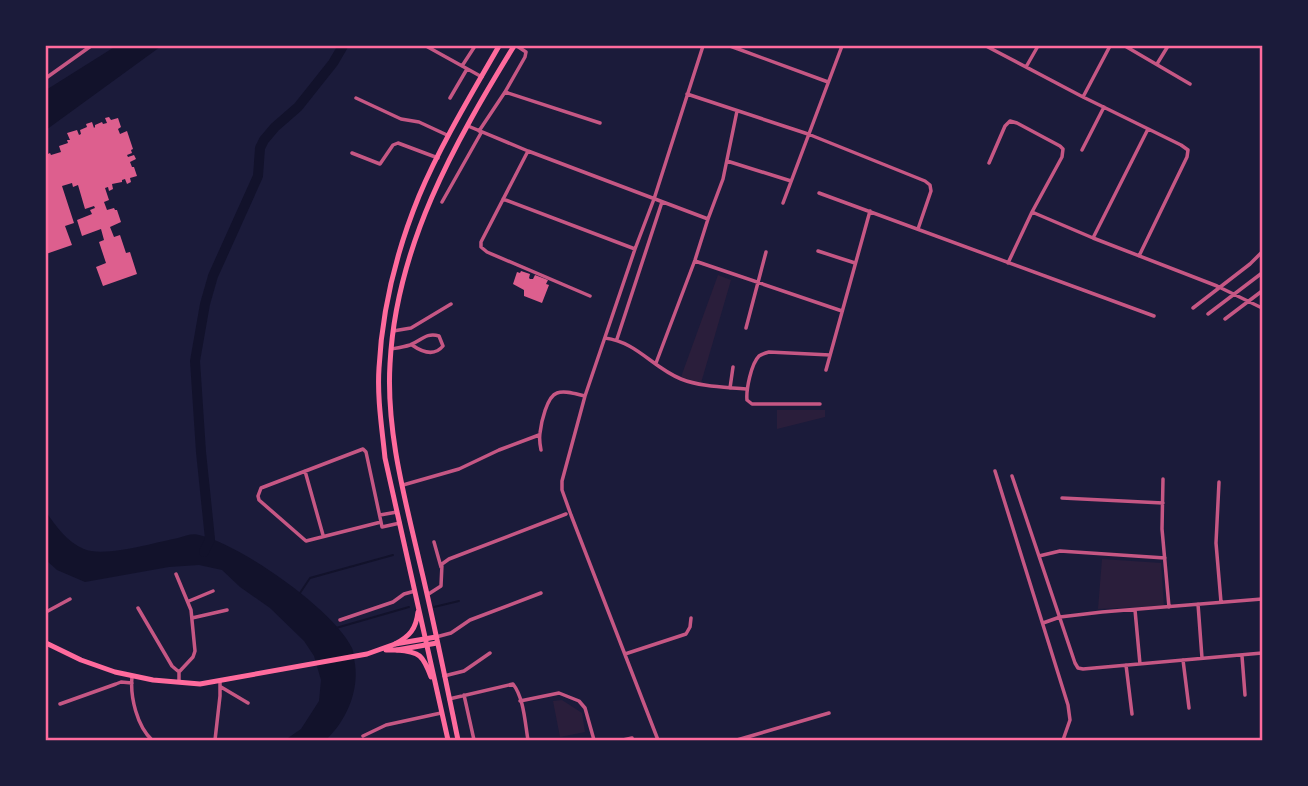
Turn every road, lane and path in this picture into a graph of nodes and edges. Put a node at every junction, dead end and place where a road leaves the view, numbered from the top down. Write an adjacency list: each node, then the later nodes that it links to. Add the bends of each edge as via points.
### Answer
1 (426, 46): 16 (street)
2 (475, 46): 16 (street)
3 (499, 46): 17 (main road)
4 (516, 46): 21 (street, via 526,54); 29 (main road)
5 (703, 46): 22 (street)
6 (730, 46): 19 (street)
7 (842, 46): 19 (street)
8 (986, 46): 15 (street)
9 (1038, 46): 15 (street)
10 (1110, 46): 23 (street)
11 (1125, 46): 14 (street)
12 (1168, 46): 14 (street)
13 (87, 47): 18 (street)
14 (1157, 64): 20 (street)
15 (1026, 67): 23 (street)
16 (465, 68): 17 (street); 25 (street)
17 (482, 77): 33 (main road)
18 (46, 78)
19 (828, 82): 32 (street)
20 (1190, 84)
21 (505, 92): 28 (street); 31 (street)
22 (687, 94): 27 (street); 43 (street)
23 (1083, 97): 26 (street)
24 (356, 98): 33 (street)
25 (450, 98)
26 (1104, 107): 30 (street); 34 (street)
27 (737, 111): 32 (street); 38 (street)
28 (600, 123)
29 (467, 126): 31 (street); 75 (main road, via 413,244)
30 (1148, 129): 51 (street); 56 (street, via 1188,150)
31 (480, 132): 35 (street); 44 (street)
32 (808, 134): 40 (street); 50 (street, via 930,185)
33 (449, 136): 37 (main road)
34 (1082, 150)
35 (528, 151): 42 (street); 43 (street)
36 (352, 153): 37 (street, via 380,164 398,143)
37 (438, 158): 98 (main road, via 403,240 381,345 381,425)
38 (727, 161): 40 (street); 49 (street)
39 (989, 163): 48 (street, via 1010,121 1063,149)
40 (791, 181): 46 (street)
41 (819, 193): 47 (street)
42 (503, 199): 52 (street); 65 (street, via 481,242 482,250)
43 (654, 199): 45 (street); 52 (street)
44 (442, 202)
45 (662, 202): 49 (street); 77 (street)
46 (783, 203)
47 (870, 211): 50 (street); 59 (street)
48 (1032, 212): 51 (street); 58 (street)
49 (708, 219): 57 (street)
50 (918, 229): 58 (street)
51 (1093, 238): 56 (street)
52 (635, 249): 76 (street)
53 (818, 251): 59 (street)
54 (766, 252): 61 (street)
55 (1262, 252): 62 (street)
56 (1139, 256): 62 (street)
57 (695, 260): 61 (street); 81 (street)
58 (1008, 262): 72 (street)
59 (855, 264): 70 (street)
60 (1262, 273): 64 (street)
61 (758, 282): 70 (street); 74 (street)
62 (1219, 287): 64 (street); 68 (street)
63 (1262, 291): 66 (street)
64 (1233, 294): 66 (street); 71 (street)
65 (590, 296)
66 (1249, 302): 69 (street); 73 (street)
67 (451, 304): 75 (street, via 411,328)
68 (1193, 308)
69 (1262, 308)
70 (842, 311): 80 (street)
71 (1208, 314)
72 (1154, 316)
73 (1225, 320)
74 (746, 328)
75 (393, 331): 79 (main road)
76 (605, 338): 77 (street); 86 (street)
77 (617, 339): 81 (street)
78 (412, 345): 78 (street, via 436,334 443,346 428,353); 79 (street)
79 (391, 349): 95 (main road, via 390,402)
80 (830, 355): 83 (street); 85 (street, via 763,354)
81 (656, 363): 84 (street, via 685,380)
82 (733, 367): 84 (street)
83 (826, 370)
84 (730, 388): 85 (street)
85 (746, 389): 87 (street, via 752,404)
86 (585, 396): 88 (street, via 554,394); 135 (street, via 562,485)
87 (820, 404)
88 (539, 435): 89 (street); 95 (street, via 459,469)
89 (541, 450)
90 (305, 471): 100 (street, via 365,450); 103 (street); 103 (street, via 261,488 259,500 306,541)
91 (995, 471): 128 (street)
92 (1012, 476): 105 (street)
93 (1163, 479): 97 (street)
94 (1219, 482): 117 (street)
95 (403, 485): 112 (main road)
96 (1062, 498): 97 (street)
97 (1163, 502): 106 (street)
98 (397, 512): 100 (street); 101 (main road)
99 (566, 514): 107 (street, via 449,559)
100 (380, 515): 102 (street)
101 (400, 523): 102 (street); 110 (main road)
102 (382, 524): 103 (street)
103 (323, 535)
104 (434, 542): 107 (street)
105 (1039, 556): 106 (street, via 1060,551); 124 (street)
106 (1165, 558): 119 (street)
107 (441, 569): 112 (street, via 441,586)
108 (176, 573): 115 (street)
109 (213, 590): 115 (street)
110 (415, 591): 116 (main road); 127 (street)
111 (541, 593): 129 (street, via 470,621)
112 (427, 595): 129 (main road)
113 (70, 599): 123 (street)
114 (1262, 599): 117 (street)
115 (189, 601): 125 (street)
116 (418, 603): 130 (main road); 132 (main road, via 414,629)
117 (1221, 603): 118 (street)
118 (1198, 604): 119 (street); 137 (street)
119 (1169, 607): 121 (street)
120 (138, 608): 141 (street)
121 (1135, 609): 124 (street); 139 (street)
122 (226, 610): 125 (street)
123 (46, 612)
124 (1060, 617): 128 (street); 140 (street, via 1079,668)
125 (192, 618): 141 (street, via 195,654)
126 (691, 618): 135 (street, via 686,634)
127 (340, 620)
128 (1043, 623): 169 (street, via 1070,715)
129 (437, 640): 130 (main road); 142 (main road)
130 (426, 642): 132 (main road); 146 (main road)
131 (46, 643): 143 (main road)
132 (396, 647): 145 (main road); 146 (main road, via 422,657)
133 (490, 653): 142 (street, via 464,671)
134 (1262, 653): 136 (street)
135 (625, 654): 167 (street)
136 (1242, 655): 137 (street); 148 (street)
137 (1202, 658): 138 (street)
138 (1183, 660): 139 (street); 153 (street)
139 (1140, 664): 140 (street)
140 (1126, 665): 156 (street)
141 (179, 672): 144 (street)
142 (444, 676): 149 (main road)
143 (132, 680): 144 (main road); 152 (street); 159 (street, via 142,727)
144 (179, 683): 145 (main road)
145 (220, 684): 151 (street); 160 (street)
146 (436, 686): 154 (main road)
147 (464, 695): 149 (street); 150 (street, via 513,684); 163 (street)
148 (1245, 695)
149 (449, 698): 162 (main road)
150 (520, 701): 164 (street); 165 (street, via 559,693 579,701)
151 (248, 703)
152 (60, 704)
153 (1189, 708)
154 (441, 713): 157 (street); 161 (main road)
155 (829, 713): 168 (street)
156 (1132, 714)
157 (363, 736)
158 (632, 738): 166 (street)
159 (152, 740)
160 (215, 740)
161 (447, 740)
162 (458, 740)
163 (474, 740)
164 (528, 740)
165 (594, 740)
166 (623, 740)
167 (658, 740)
168 (737, 740)
169 (1063, 740)

